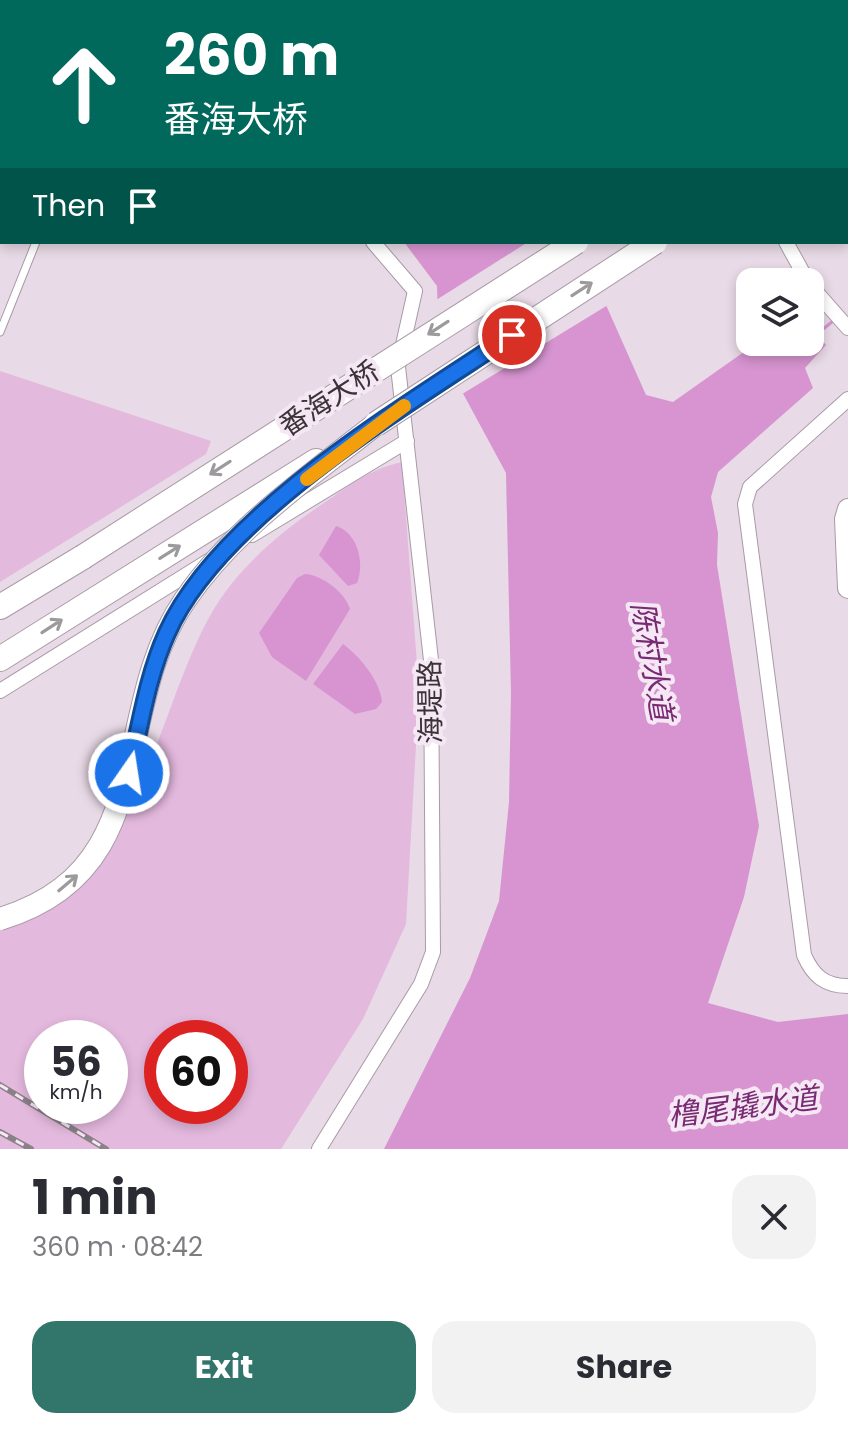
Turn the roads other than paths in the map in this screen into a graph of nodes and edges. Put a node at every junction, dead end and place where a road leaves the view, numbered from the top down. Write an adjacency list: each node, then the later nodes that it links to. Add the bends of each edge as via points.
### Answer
1 (35, 244): 9 (lane)
2 (375, 244): 12 (street, 海堤路, via 415,291 398,367)
3 (573, 244): 15 (highway, 番海大桥, one-way to 15, bridge)
4 (652, 244): 11 (highway, 番海大桥, one-way to 4, bridge)
5 (787, 244): 6 (street)
6 (800, 268)
7 (824, 301): 8 (street)
8 (848, 328)
9 (0, 332)
10 (848, 399): 19 (street, via 750,487 745,504 804,955 812,973 834,986)
11 (376, 424): 16 (highway, 番海大桥, one-way to 11, bridge); 18 (main road, one-way to 11, bridge, via 71,883 108,834 129,773 153,671 184,601 244,532)
12 (407, 441): 17 (street); 20 (street, 海堤路, via 431,660 433,952 421,984)
13 (848, 509): 14 (street)
14 (848, 588)
15 (0, 607)
16 (0, 659)
17 (0, 691)
18 (0, 919)
19 (848, 986)
20 (319, 1149)

